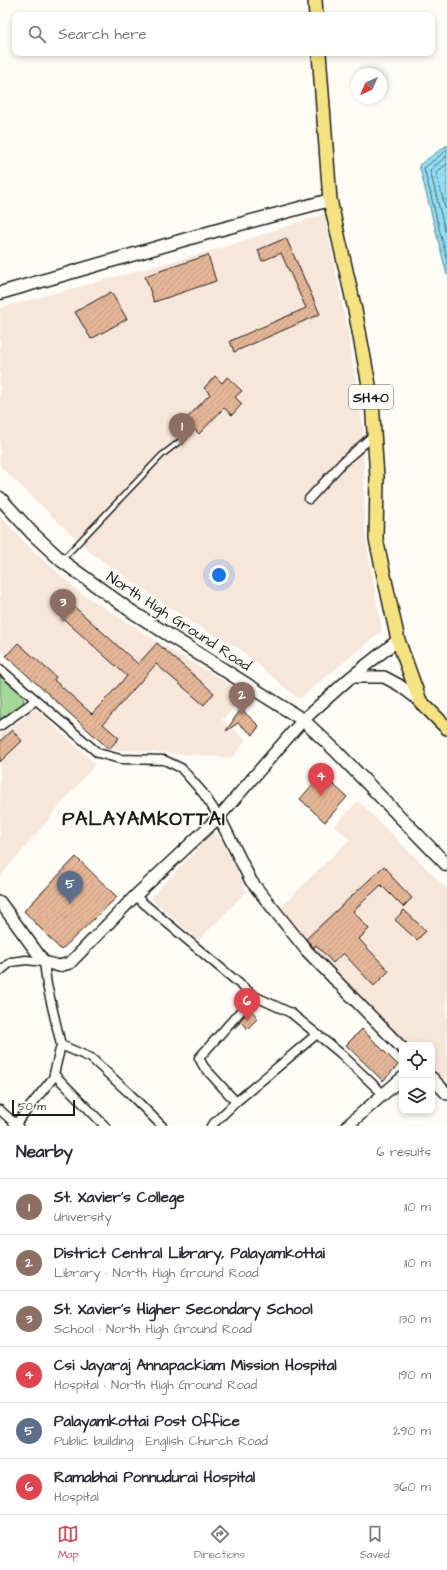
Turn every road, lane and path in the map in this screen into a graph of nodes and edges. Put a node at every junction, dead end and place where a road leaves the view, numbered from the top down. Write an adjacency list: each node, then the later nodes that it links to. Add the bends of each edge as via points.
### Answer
1 (315, 0): 2 (main road)
2 (316, 12)
3 (319, 56): 4 (main road, SH40)
4 (330, 200): 5 (main road); 6 (main road, SH40, via 355,310 372,401)
5 (0, 293)
6 (374, 435): 9 (street, via 344,461); 11 (main road, SH40, via 377,478 376,539)
7 (184, 438): 10 (lane, via 162,455)
8 (0, 498): 10 (main road, North High Ground Road)
9 (309, 499)
10 (62, 561): 16 (main road, North High Ground Road, via 131,611)
11 (398, 640): 13 (street); 15 (main road, SH40)
12 (0, 669): 14 (street)
13 (351, 677): 15 (street, via 384,678 399,685); 16 (street)
14 (36, 700): 17 (street); 19 (street, via 98,753 120,759 164,760 181,768 203,793)
15 (420, 701): 18 (main road, SH40)
16 (303, 720): 19 (street); 20 (main road, North High Ground Road)
17 (0, 726)
18 (447, 728)
19 (219, 817): 21 (street); 28 (street, via 251,880 306,951)
20 (447, 865)
21 (135, 896): 23 (street, via 70,963 59,966); 25 (street)
22 (0, 902): 23 (street)
23 (44, 962): 24 (street, via 11,962); 27 (street, via 46,985)
24 (0, 971)
25 (254, 996): 26 (street, via 291,1013); 34 (street, via 199,1058)
26 (317, 1034): 32 (street); 34 (street)
27 (61, 1045): 29 (street); 38 (street, via 92,1058)
28 (399, 1045)
29 (54, 1074): 36 (street); 37 (street)
30 (399, 1081): 32 (street)
31 (435, 1081): 33 (street)
32 (384, 1094): 40 (street)
33 (447, 1094)
34 (236, 1102): 39 (street)
35 (0, 1110): 36 (street)
36 (16, 1125)
37 (105, 1126)
38 (162, 1126)
39 (211, 1126)
40 (347, 1126)

